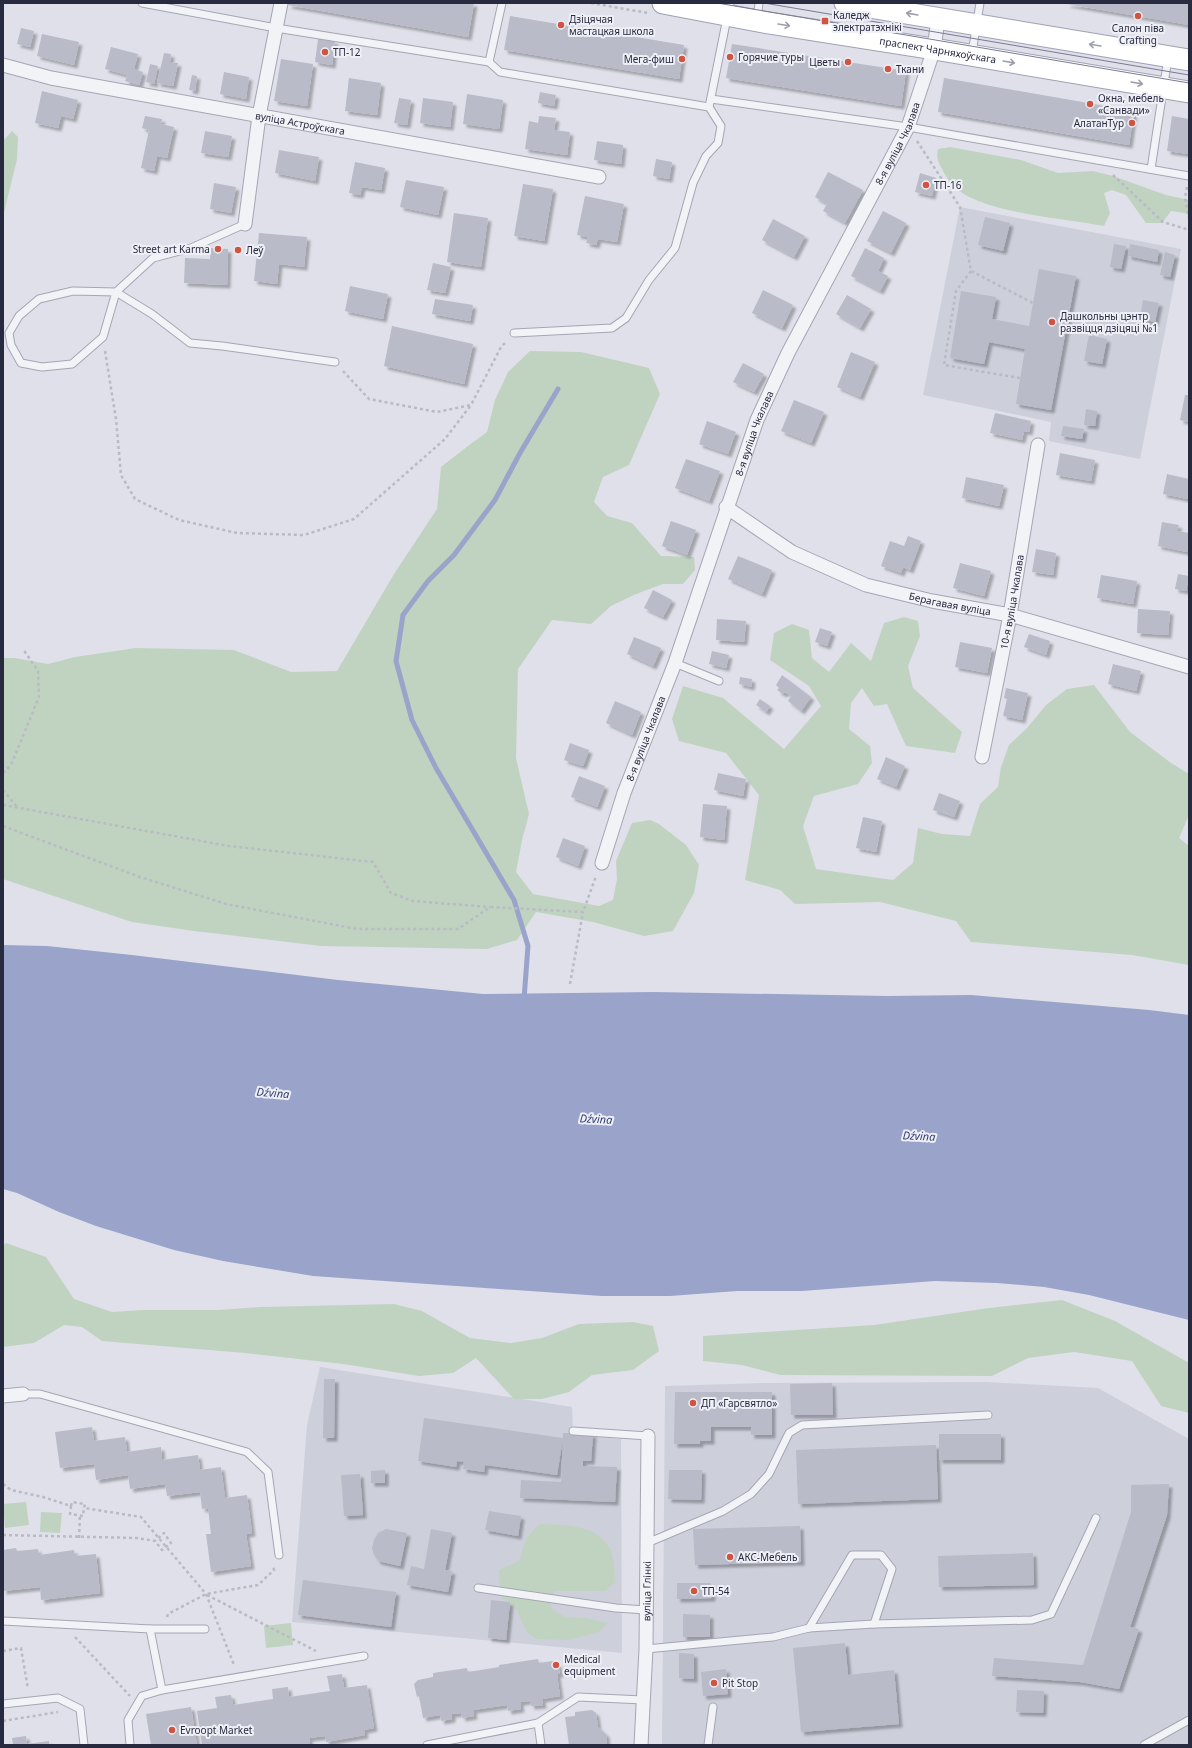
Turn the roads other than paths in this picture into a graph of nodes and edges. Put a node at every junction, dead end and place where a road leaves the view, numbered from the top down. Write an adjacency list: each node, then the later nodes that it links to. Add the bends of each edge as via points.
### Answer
1 (142, 3): 11 (lane)
2 (281, 3): 11 (street)
3 (502, 3): 16 (lane)
4 (663, 3): 7 (main road, праспект Чарняхоўскага)
5 (845, 3): 9 (main road, one-way to 5)
6 (980, 3): 10 (lane)
7 (729, 9): 8 (main road, праспект Чарняхоўскага); 20 (lane)
8 (758, 12): 12 (main road, праспект Чарняхоўскага, one-way to 12)
9 (938, 19): 10 (main road); 12 (street, 8-я вуліца Чкалава)
10 (977, 25): 13 (lane); 14 (main road, one-way to 10)
11 (276, 28): 16 (lane); 22 (street)
12 (934, 49): 13 (main road, праспект Чарняхоўскага); 23 (street, 8-я вуліца Чкалава)
13 (972, 55): 18 (main road, праспект Чарняхоўскага, one-way to 18)
14 (1168, 56): 15 (main road); 18 (lane)
15 (1189, 60)
16 (489, 62): 21 (lane, via 500,72)
17 (3, 65): 22 (street, вуліца Астроўскага, via 51,78)
18 (1163, 88): 19 (main road, праспект Чарняхоўскага); 24 (lane)
19 (1189, 92)
20 (710, 99): 21 (lane); 23 (lane)
21 (709, 107): 29 (lane, via 721,126 718,143 706,156 693,183 675,248 649,280 626,318 612,328)
22 (259, 116): 26 (street, вуліца Астроўскага); 27 (street)
23 (908, 127): 24 (lane); 32 (street, 8-я вуліца Чкалава, via 788,353 757,420)
24 (1151, 169): 25 (lane)
25 (1189, 176)
26 (599, 178)
27 (245, 224): 28 (lane, via 191,248 153,258)
28 (116, 292): 28 (lane, via 103,337 72,364 42,367 21,363 11,345 9,333 19,316 39,299 73,291); 30 (lane, via 152,314 190,343)
29 (514, 333)
30 (335, 362)
31 (1038, 445): 33 (street, 10-я вуліца Чкалава)
32 (726, 507): 33 (street, Берагавая вуліца, via 792,552 866,585 932,601); 34 (street, 8-я вуліца Чкалава)
33 (1010, 615): 35 (street, Берагавая вуліца); 37 (street, 10-я вуліца Чкалава)
34 (675, 663): 36 (lane); 38 (street, 8-я вуліца Чкалава, via 624,793)
35 (1189, 667)
36 (719, 681)
37 (982, 757)
38 (602, 863)
39 (23, 1394): 40 (street); 46 (lane, via 40,1394 247,1452 268,1472)
40 (3, 1396)
41 (988, 1415): 45 (lane, via 802,1425 789,1433 769,1474 750,1494 723,1511)
42 (574, 1430): 43 (lane)
43 (648, 1436): 45 (street, вуліца Глінкі)
44 (1096, 1518): 50 (lane, via 1050,1614 1032,1620)
45 (647, 1543): 48 (street, вуліца Глінкі)
46 (279, 1555)
47 (478, 1588): 48 (lane)
48 (646, 1610): 54 (street, вуліца Глінкі)
49 (3, 1621): 52 (lane)
50 (874, 1624): 51 (lane); 51 (lane, via 892,1569 881,1555 852,1555)
51 (809, 1628): 54 (lane, via 773,1637)
52 (150, 1629): 53 (lane); 56 (lane)
53 (205, 1629)
54 (646, 1649): 57 (street, вуліца Глінкі)
55 (364, 1656): 56 (lane)
56 (162, 1690): 63 (lane, via 142,1696 137,1704 128,1720)
57 (643, 1700): 61 (lane, via 578,1697); 66 (street, вуліца Глінкі)
58 (3, 1704): 62 (lane, via 58,1698 80,1709)
59 (713, 1707): 67 (lane)
60 (1189, 1720): 68 (lane)
61 (538, 1723): 64 (lane); 65 (lane)
62 (84, 1745)
63 (130, 1745)
64 (427, 1745)
65 (541, 1745)
66 (641, 1745)
67 (708, 1745)
68 (1144, 1745)

